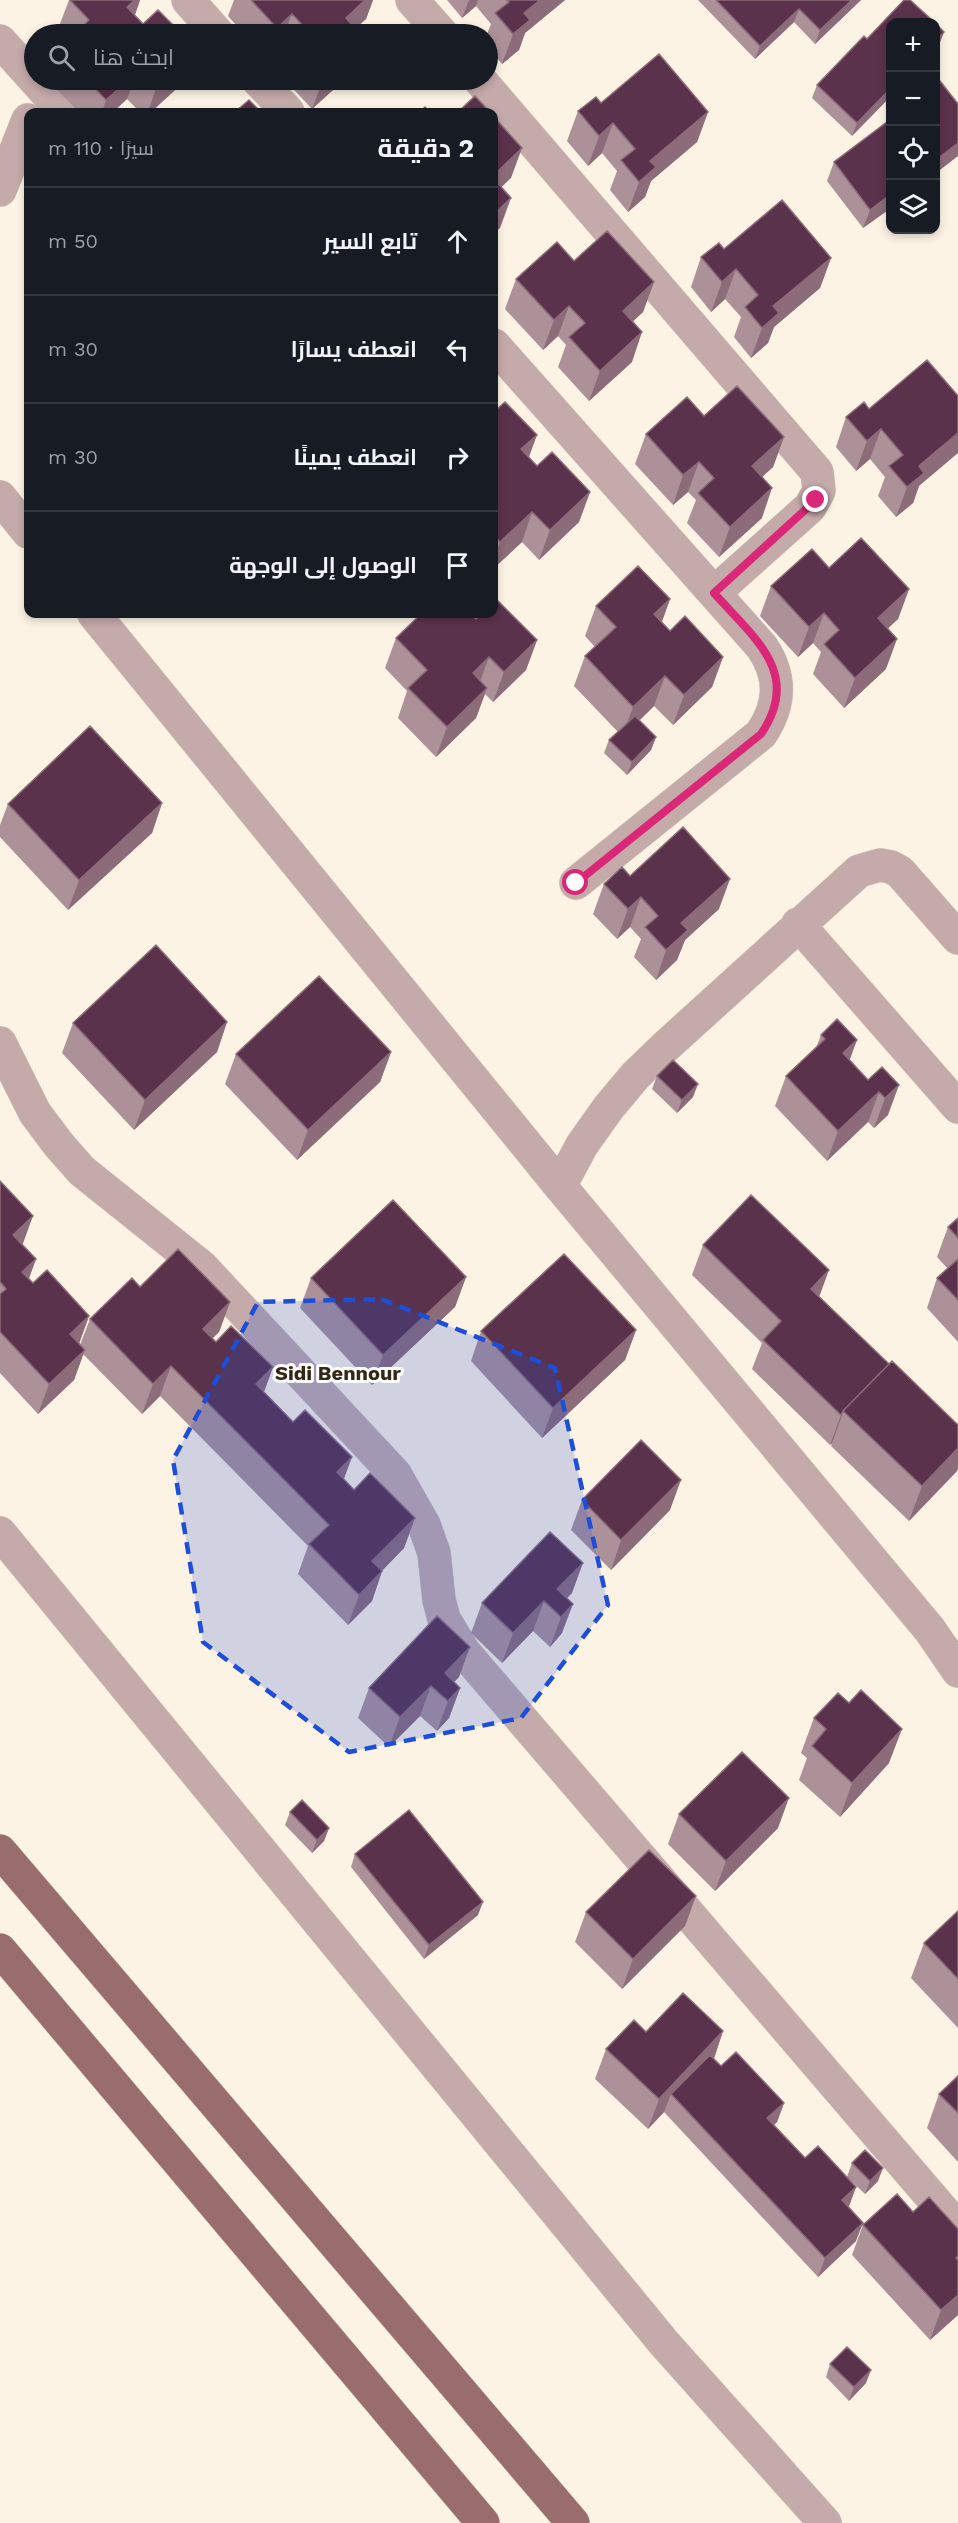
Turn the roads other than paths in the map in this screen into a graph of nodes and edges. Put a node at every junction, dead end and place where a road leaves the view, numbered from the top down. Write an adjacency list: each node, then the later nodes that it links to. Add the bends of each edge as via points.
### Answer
1 (188, 0): 3 (street)
2 (412, 0): 4 (street)
3 (209, 24)
4 (433, 24)
5 (0, 41): 6 (street)
6 (24, 79)
7 (267, 90): 11 (street)
8 (489, 90): 17 (street, via 817,472 819,491 810,507)
9 (37, 100): 10 (street)
10 (55, 108)
11 (284, 108)
12 (24, 130): 13 (street)
13 (0, 190)
14 (498, 350): 17 (street)
15 (0, 497): 16 (street)
16 (24, 527)
17 (714, 593): 19 (street, via 771,660 778,691 770,721 761,734)
18 (97, 618): 24 (street)
19 (576, 883)
20 (798, 924): 21 (street, via 859,871 880,866 900,872); 23 (street); 24 (street, via 635,1076 582,1145)
21 (958, 938)
22 (0, 1043): 29 (street, via 35,1113 59,1145 82,1170 202,1267 395,1474 424,1525 434,1553 444,1619 464,1652)
23 (958, 1107)
24 (560, 1186): 26 (street, via 930,1630)
25 (0, 1533): 32 (street, via 664,2343)
26 (958, 1671)
27 (0, 1851): 31 (main road)
28 (0, 1950): 30 (main road)
29 (958, 2228)
30 (483, 2523)
31 (573, 2523)
32 (825, 2523)

